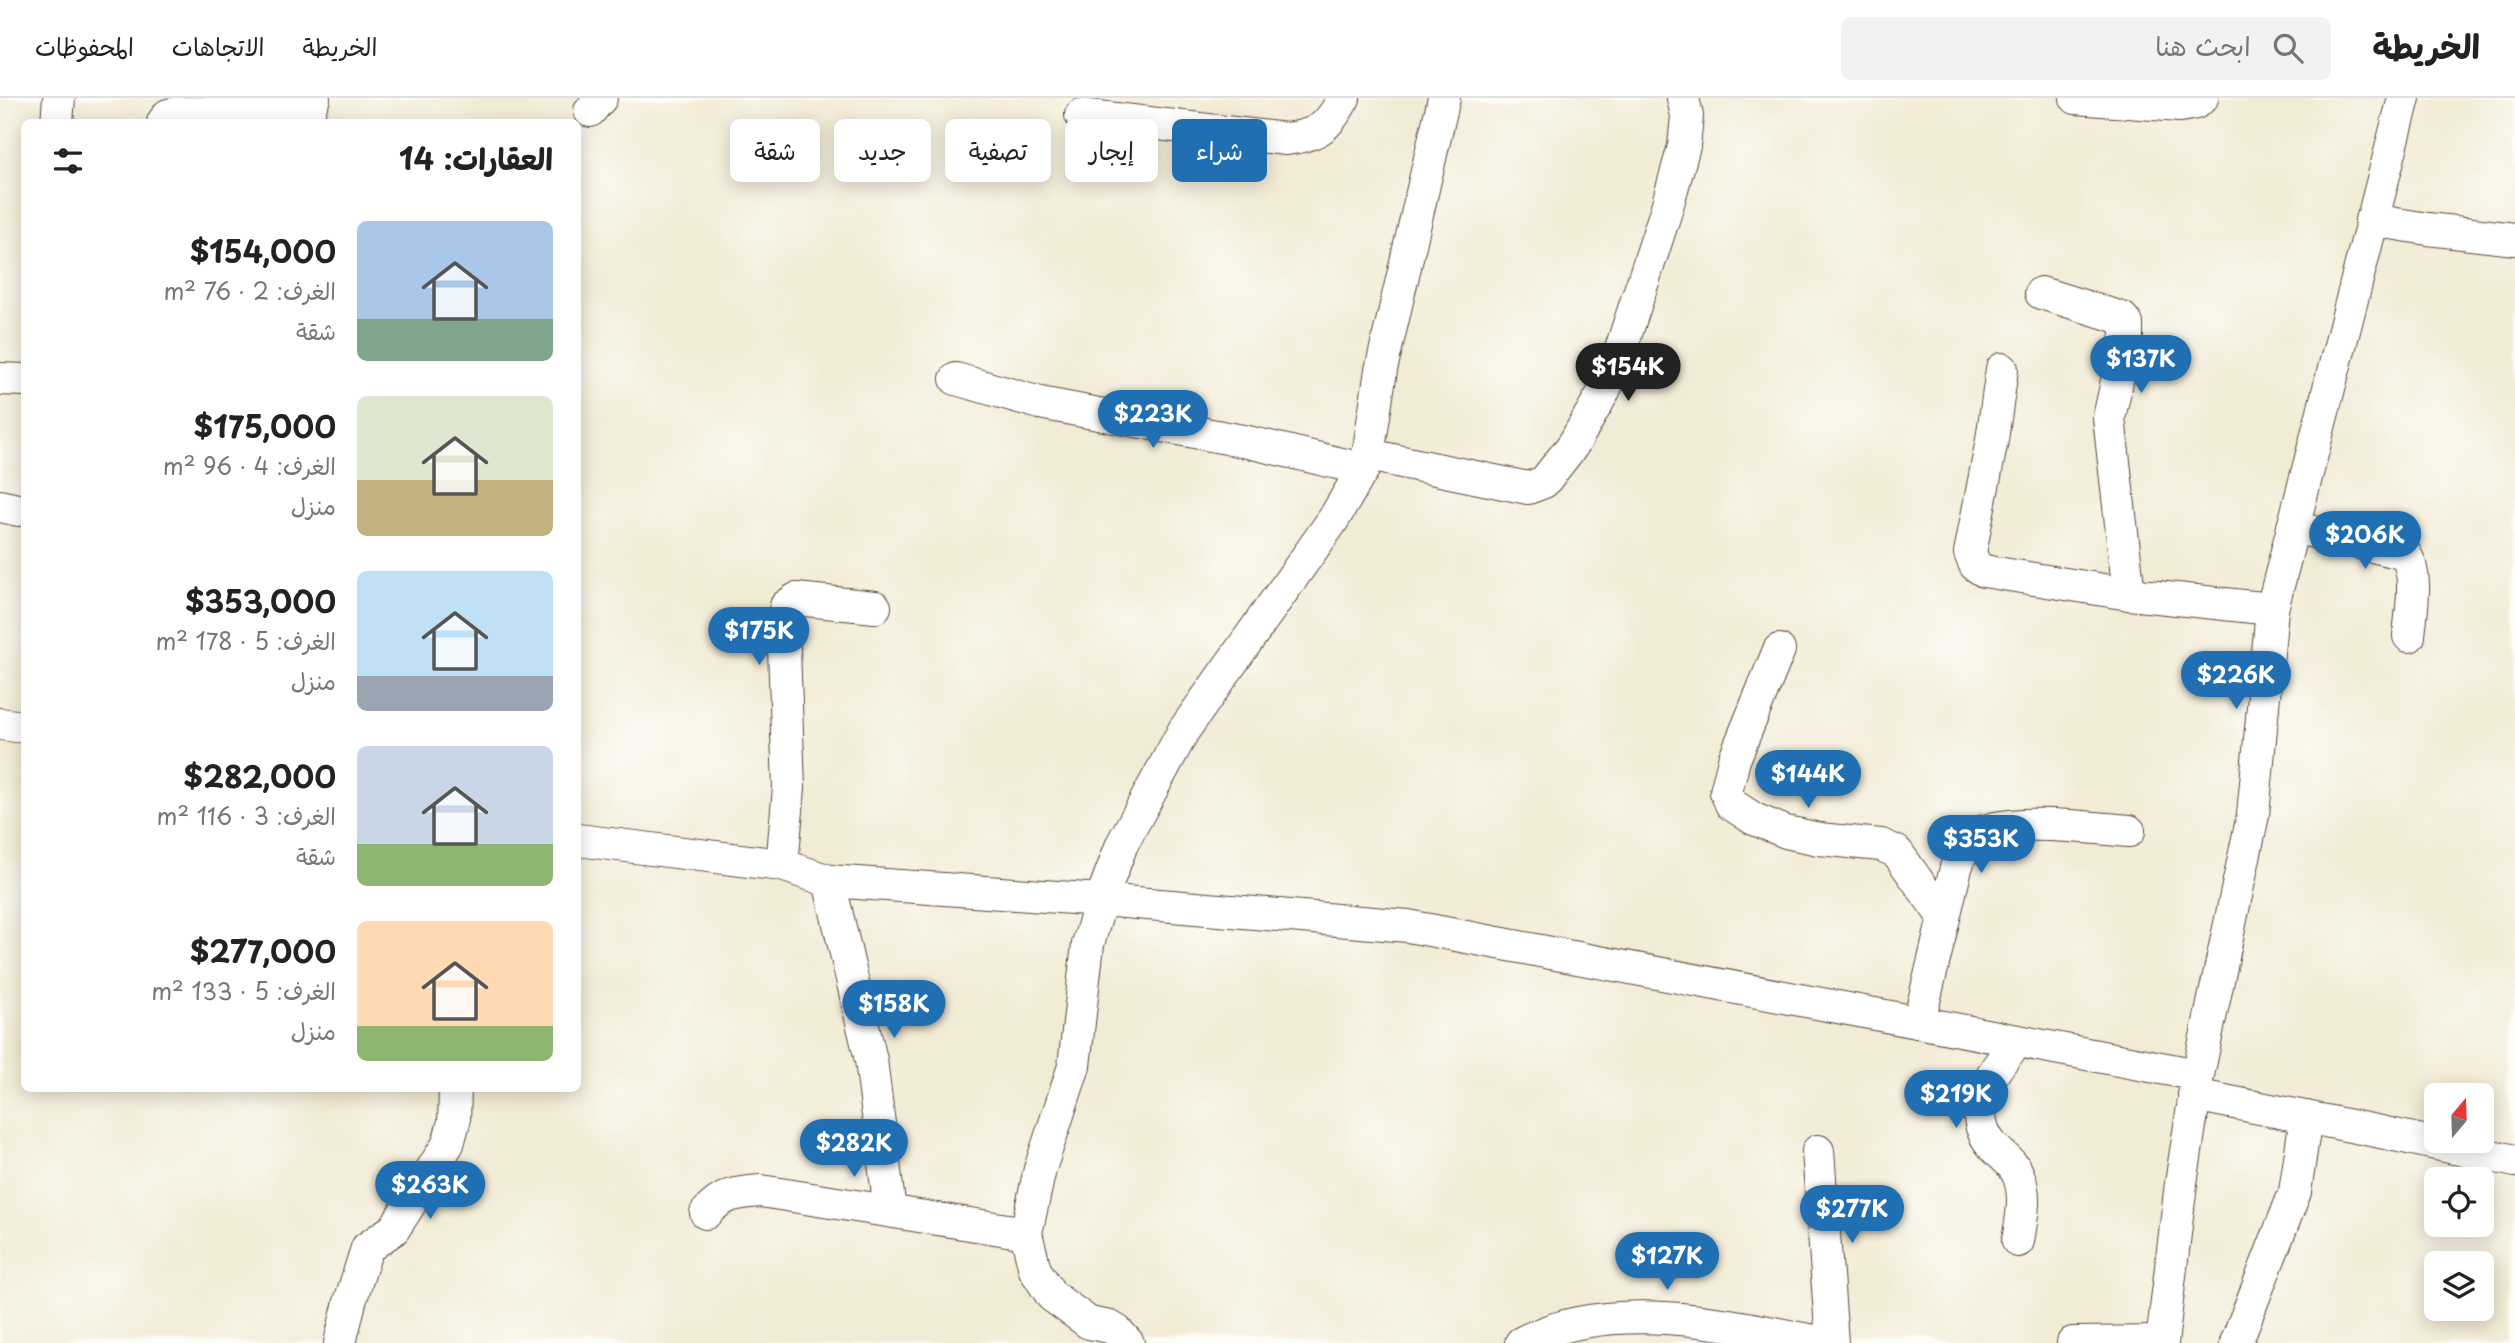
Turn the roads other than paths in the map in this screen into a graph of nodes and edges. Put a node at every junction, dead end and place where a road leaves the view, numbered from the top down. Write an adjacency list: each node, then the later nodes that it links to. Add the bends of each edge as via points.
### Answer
1 (59, 98): 10 (street)
2 (314, 98): 11 (street, via 305,111 176,113)
3 (1344, 98): 9 (street, via 1329,123 1317,132 1286,139)
4 (1444, 98): 19 (street, via 1381,370)
5 (1683, 98): 19 (street, via 1687,116 1684,146 1634,312 1603,394 1558,467 1544,482 1528,488)
6 (2076, 98): 7 (street, via 2180,106)
7 (2202, 98)
8 (2404, 98): 12 (street)
9 (1081, 115)
10 (57, 119)
11 (165, 119)
12 (2371, 220): 13 (street); 20 (street)
13 (2515, 239)
14 (2041, 293): 21 (street, via 2122,317 2127,324 2109,418)
15 (2002, 369): 21 (street, via 1970,553 1975,565 1984,571)
16 (0, 379): 18 (street)
17 (956, 379): 19 (street, via 1040,403)
18 (21, 380)
19 (1366, 462): 30 (street, via 1333,520 1184,730 1122,844)
20 (2293, 527): 23 (street); 24 (street, via 2405,554 2412,563 2413,576)
21 (2129, 594): 23 (street)
22 (875, 607): 28 (street, via 796,599 786,606 789,788)
23 (2272, 609): 34 (street, via 2253,815)
24 (2409, 636)
25 (1779, 650): 31 (street, via 1734,760 1726,792 1731,804 1786,832 1881,845 1897,852)
26 (2129, 831): 31 (street, via 2014,825 1972,837 1956,868)
27 (581, 840): 28 (street)
28 (782, 865): 29 (street)
29 (829, 881): 30 (street); 39 (street, via 871,1060)
30 (1101, 900): 32 (street, via 1408,926); 41 (street, via 1088,944 1074,1066 1040,1169)
31 (1944, 918): 32 (street)
32 (1919, 1022): 33 (street)
33 (2018, 1041): 34 (street); 42 (street, via 1985,1087 1979,1116 1990,1144 2019,1175 2023,1190)
34 (2196, 1085): 36 (street); 43 (street)
35 (454, 1092): 44 (street, via 448,1144 394,1229 367,1248)
36 (2306, 1117): 38 (street); 50 (street, via 2295,1192)
37 (1818, 1151): 48 (street)
38 (2515, 1161)
39 (890, 1211): 40 (street, via 761,1191 718,1200); 41 (street)
40 (706, 1213)
41 (1026, 1233): 45 (street, via 1035,1269 1052,1296 1089,1323 1110,1326)
42 (2018, 1241)
43 (2162, 1342): 49 (street)
44 (340, 1343)
45 (1128, 1343)
46 (1521, 1343): 47 (street, via 1585,1323 1678,1318)
47 (1823, 1343)
48 (1832, 1343)
49 (2073, 1343)
50 (2236, 1343)

